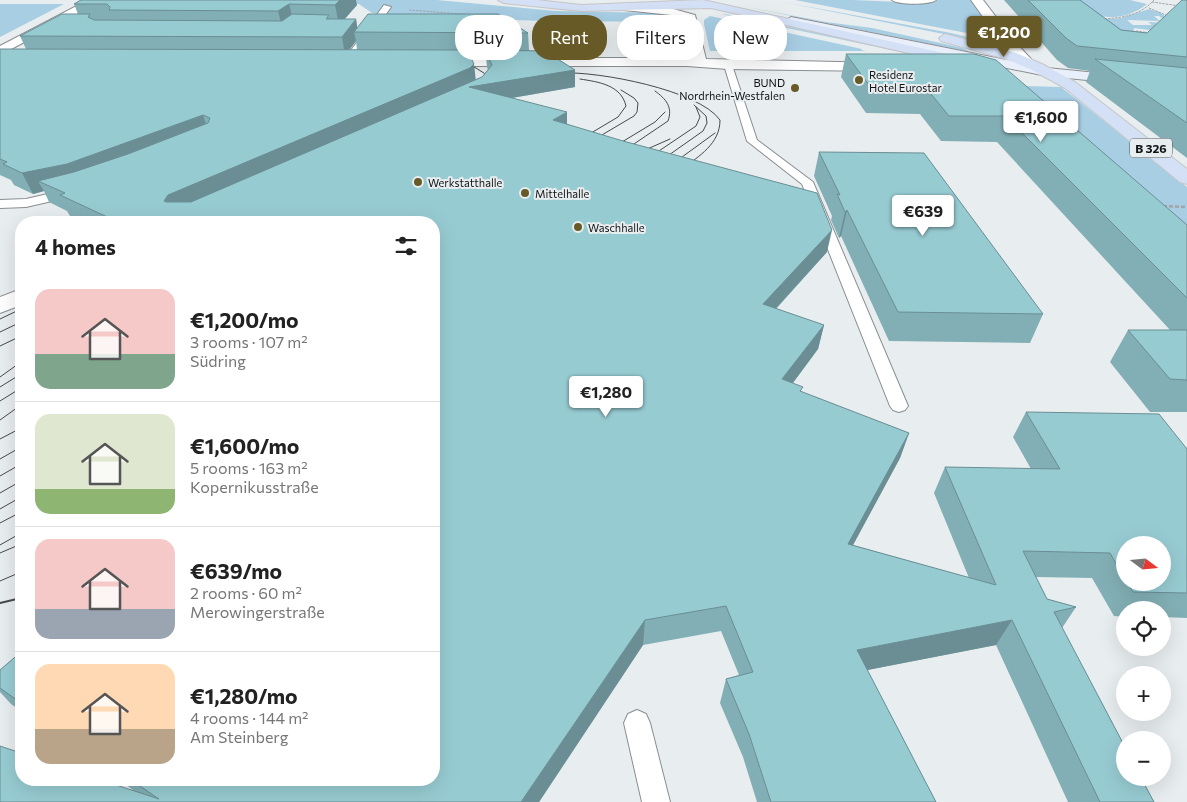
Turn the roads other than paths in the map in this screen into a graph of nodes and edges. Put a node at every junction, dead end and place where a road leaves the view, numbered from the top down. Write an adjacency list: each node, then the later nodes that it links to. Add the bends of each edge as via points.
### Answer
1 (97, 0): 14 (street)
2 (504, 0): 7 (main road, via 574,7)
3 (688, 0): 9 (main road)
4 (898, 0): 5 (street)
5 (930, 0)
6 (977, 0): 23 (street)
7 (617, 4): 9 (main road); 11 (street)
8 (387, 7): 17 (lane)
9 (718, 7): 10 (main road); 12 (street)
10 (770, 12): 23 (main road, via 845,31); 27 (main road)
11 (682, 15)
12 (696, 15)
13 (82, 18): 14 (lane)
14 (63, 23): 18 (street, via 45,28)
15 (873, 24): 23 (main road, via 953,40)
16 (361, 28): 17 (lane)
17 (370, 28): 19 (lane)
18 (3, 57)
19 (342, 62): 20 (street)
20 (365, 62)
21 (420, 62): 22 (street, via 480,69)
22 (700, 62): 24 (street)
23 (1023, 64): 27 (main road); 27 (main road, via 1000,77); 28 (main road); 29 (main road)
24 (728, 65): 25 (street); 36 (lane, via 752,141 807,182)
25 (892, 67)
26 (928, 67): 27 (street)
27 (980, 67)
28 (1047, 72): 30 (main road); 31 (main road, B 326, via 1070,85)
29 (1187, 82)
30 (1187, 86)
31 (1187, 178)
32 (84, 188): 33 (lane, via 49,199)
33 (0, 204)
34 (15, 299): 35 (street)
35 (0, 306)
36 (900, 406)
37 (637, 723): 38 (lane)
38 (656, 802)

